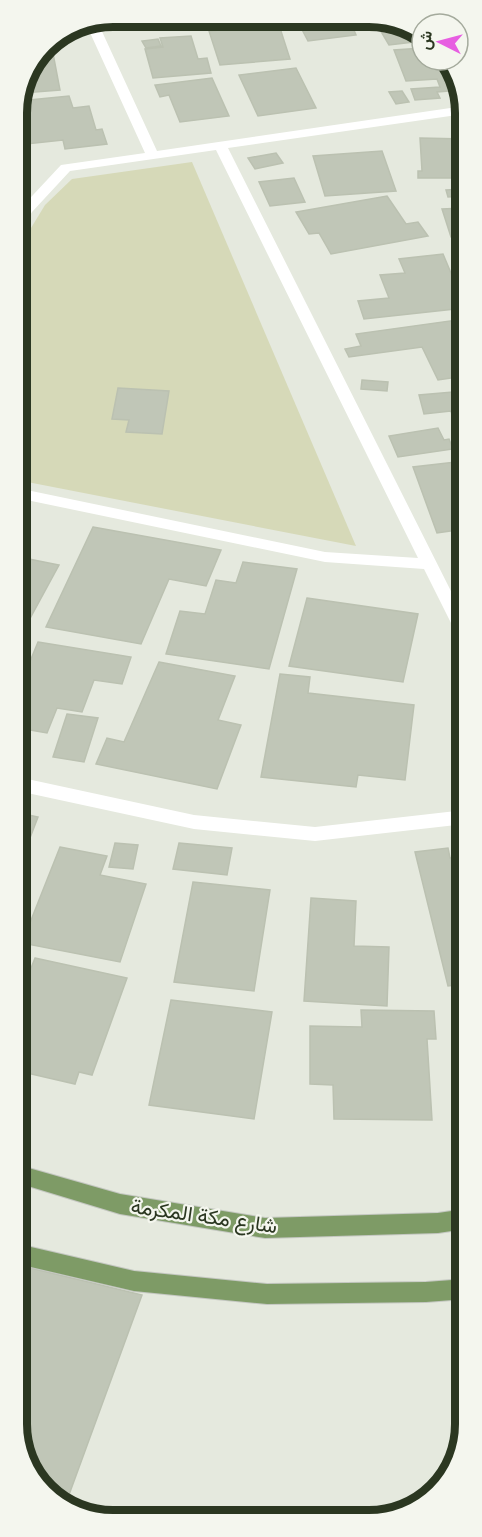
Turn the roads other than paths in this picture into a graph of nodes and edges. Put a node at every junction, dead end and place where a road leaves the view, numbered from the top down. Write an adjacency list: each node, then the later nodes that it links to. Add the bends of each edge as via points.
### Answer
1 (95, 29): 4 (street)
2 (455, 111): 3 (street)
3 (219, 144): 4 (street); 7 (street)
4 (152, 154): 5 (street, via 66,168)
5 (27, 209)
6 (27, 495): 7 (street, via 325,558)
7 (429, 564): 8 (street)
8 (455, 615)
9 (27, 786): 10 (street, via 194,822 315,834)
10 (455, 818)
11 (27, 1177): 12 (main road, شارع مكة المكرمة, via 120,1204 265,1228)
12 (455, 1220)
13 (27, 1256): 14 (main road, via 134,1281 267,1294)
14 (455, 1290)

